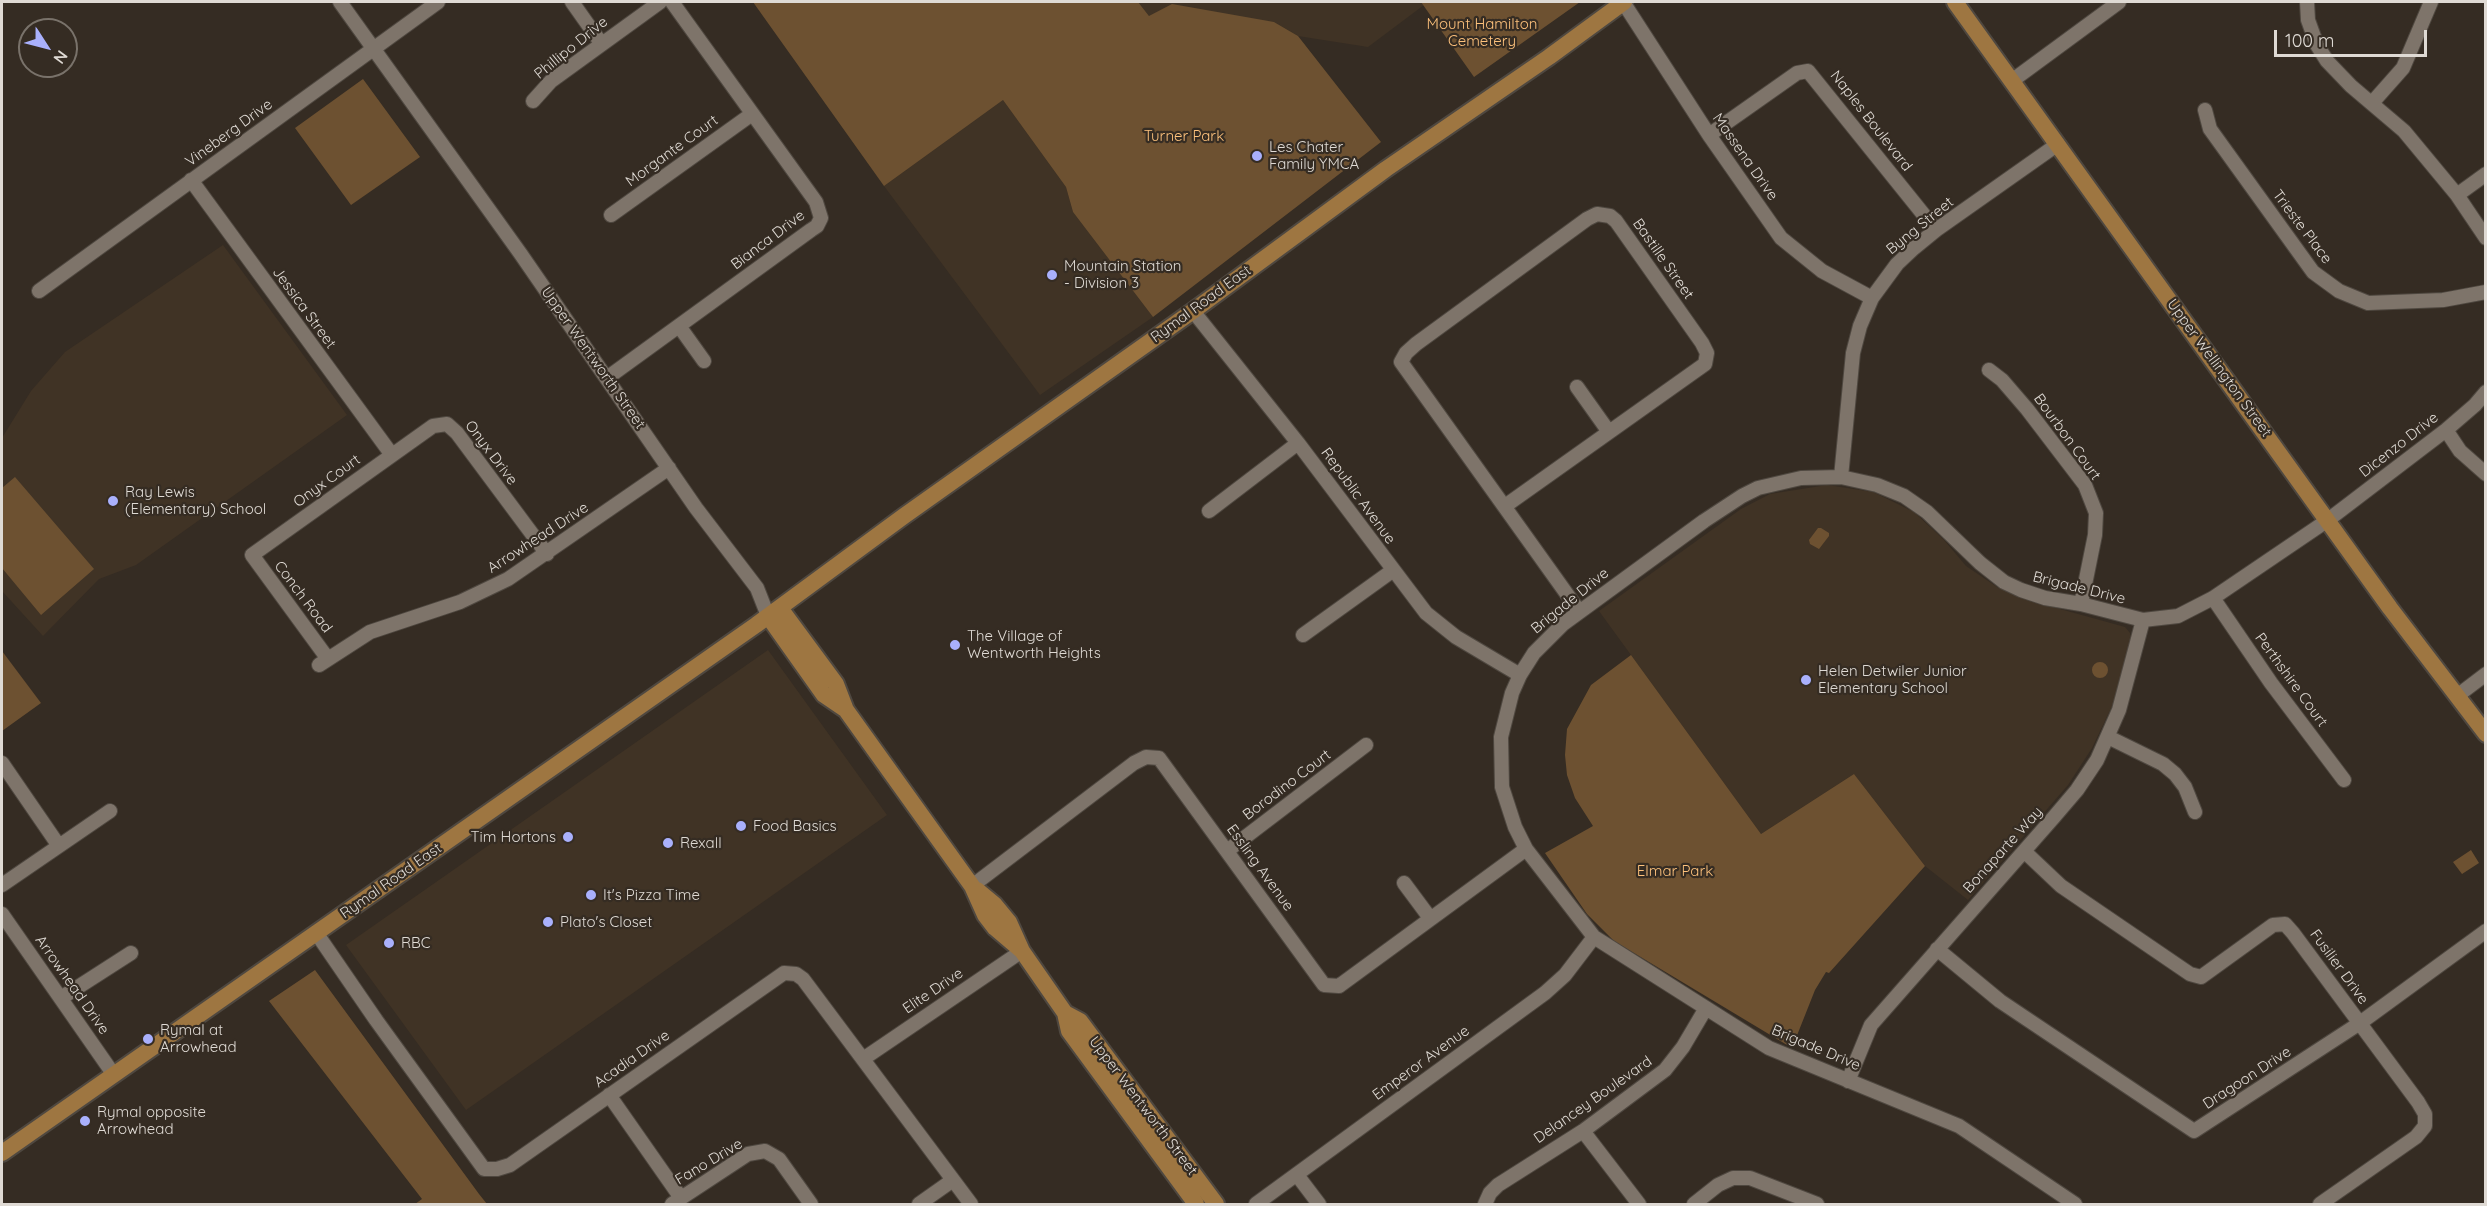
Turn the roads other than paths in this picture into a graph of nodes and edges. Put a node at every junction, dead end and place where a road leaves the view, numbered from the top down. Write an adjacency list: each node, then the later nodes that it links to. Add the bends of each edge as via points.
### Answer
1 (340, 2): 12 (street, Upper Wentworth Street)
2 (438, 2): 12 (street, Vineberg Drive)
3 (572, 2): 11 (street)
4 (660, 2): 11 (street, Phillipo Drive)
5 (672, 2): 17 (street, Bianca Drive)
6 (1623, 2): 18 (street, Massena Drive); 29 (main road, Rymal Road East)
7 (1955, 2): 13 (main road, Upper Wellington Street)
8 (2119, 2): 13 (street)
9 (2307, 2): 15 (street, via 2308,20 2327,61)
10 (2431, 2): 15 (street, via 2403,69)
11 (602, 43): 14 (street, Phillipo Drive, via 551,81)
12 (374, 48): 21 (street, Vineberg Drive); 33 (street, Upper Wentworth Street)
13 (2013, 80): 19 (main road, Upper Wellington Street)
14 (533, 101)
15 (2372, 103): 22 (street, via 2404,131)
16 (2205, 110): 27 (street, Trieste Place, via 2210,129 2313,272 2339,291 2368,303 2443,300)
17 (752, 114): 23 (street, Morgante Court); 30 (street, Bianca Drive, via 816,202 820,221)
18 (1709, 135): 24 (street, Naples Boulevard, via 1797,73 1809,71); 28 (street, Massena Drive, via 1781,238 1822,271)
19 (2058, 144): 24 (street, Byng Street); 45 (main road, Upper Wellington Street)
20 (2486, 174): 22 (street)
21 (191, 180): 26 (street, Vineberg Drive); 39 (street, Jessica Street)
22 (2457, 195): 25 (street)
23 (611, 215)
24 (1936, 230): 28 (street, Byng Street, via 1897,264)
25 (2486, 238)
26 (39, 291)
27 (2486, 292)
28 (1872, 298): 42 (street, Byng Street, via 1853,353)
29 (1193, 311): 38 (street, Republic Avenue); 52 (main road, Rymal Road East)
30 (679, 326): 31 (street); 33 (street, Bianca Drive)
31 (704, 361)
32 (1989, 370): 50 (street, Bourbon Court, via 2027,409 2085,485 2096,513)
33 (607, 378): 40 (street, Upper Wentworth Street)
34 (1576, 387): 37 (street)
35 (2486, 392): 36 (street, Dicenzo Drive)
36 (2446, 430): 41 (street, via 2460,451); 45 (street, Dicenzo Drive)
37 (1609, 432): 43 (street, Bastille Street); 43 (street, Bastille Street, via 1694,373 1705,364 1707,353 1616,221 1597,214 1416,344 1401,362)
38 (1298, 443): 44 (street); 48 (street, Republic Avenue)
39 (392, 455): 46 (street, Onyx Drive, via 433,426 449,426); 47 (street, Onyx Court)
40 (669, 468): 46 (street, Arrowhead Drive); 52 (street, Upper Wentworth Street)
41 (2486, 474)
42 (1841, 477): 50 (street, Brigade Drive, via 1904,496 2004,582 2045,598); 51 (street, Brigade Drive, via 1781,481 1742,496)
43 (1505, 506): 51 (street, Bastille Street)
44 (1209, 511)
45 (2328, 520): 49 (street, Brigade Drive); 58 (main road, Upper Wellington Street)
46 (547, 554): 55 (street, Arrowhead Drive, via 492,588 383,626)
47 (252, 555): 55 (street, Conch Road)
48 (1392, 570): 54 (street); 57 (street, Republic Avenue, via 1440,626)
49 (2213, 598): 53 (street, Brigade Drive, via 2178,616); 63 (street, Perthshire Court)
50 (2081, 604): 53 (street, Brigade Drive)
51 (1580, 611): 57 (street, Brigade Drive, via 1534,653)
52 (774, 612): 72 (main road, Upper Wentworth Street, via 824,695 846,710); 76 (main road, Rymal Road East)
53 (2143, 620): 60 (street, Bonaparte Way)
54 (1303, 635)
55 (324, 662)
56 (2486, 674): 58 (street)
57 (1520, 675): 67 (street, Brigade Drive, via 1506,714 1500,764 1502,787)
58 (2457, 696): 59 (main road, Upper Wellington Street)
59 (2486, 734)
60 (2109, 737): 65 (street, via 2175,774); 69 (street, Bonaparte Way, via 2077,790)
61 (1366, 745): 68 (street, Borodino Court)
62 (2, 764): 66 (street)
63 (2344, 780)
64 (110, 811): 66 (street)
65 (2195, 812)
66 (58, 846): 71 (street)
67 (1526, 849): 74 (street, Essling Avenue); 77 (street, Brigade Drive)
68 (1227, 851): 72 (street, Essling Avenue, via 1166,766 1159,758 1146,757); 74 (street, Essling Avenue, via 1324,985 1339,986)
69 (2025, 852): 78 (street, Bonaparte Way); 84 (street, Fusilier Drive, via 2061,886 2190,974 2201,976 2273,925 2285,924)
70 (1404, 883): 74 (street)
71 (2, 885)
72 (972, 886): 79 (main road, Upper Wentworth Street, via 985,915)
73 (2, 914): 81 (street, Arrowhead Drive)
74 (1430, 918)
75 (2486, 931): 84 (street, Dragoon Drive)
76 (317, 934): 86 (main road, Rymal Road East); 88 (street, Acadia Drive, via 484,1169 510,1165)
77 (1594, 937): 82 (street, Brigade Drive); 91 (street, Emperor Avenue, via 1565,975 1545,993)
78 (1937, 949): 84 (street, Dragoon Drive, via 2000,1001 2194,1131); 87 (street, Bonaparte Way, via 1871,1025)
79 (1022, 951): 83 (main road, Upper Wentworth Street); 85 (street, Elite Drive)
80 (131, 953): 81 (street)
81 (61, 998): 86 (street, Arrowhead Drive)
82 (1706, 1008): 87 (street, Brigade Drive, via 1769,1048); 89 (street, Delancey Boulevard, via 1665,1070)
83 (1065, 1013): 97 (main road, Upper Wentworth Street, via 1069,1031); 98 (main road, Upper Wentworth Street, via 1080,1021)
84 (2360, 1023): 106 (street, Fusilier Drive, via 2418,1102 2425,1114 2424,1126 2416,1137)
85 (863, 1059): 88 (street, Acadia Drive, via 803,979 784,973); 92 (street, Acadia Drive)
86 (114, 1075): 90 (main road, Rymal Road East)
87 (1848, 1080): 105 (street, Brigade Drive, via 1959,1126)
88 (609, 1095): 93 (street)
89 (1583, 1131): 101 (street, Delancey Boulevard, via 1498,1185); 102 (street)
90 (2, 1154)
91 (1297, 1175): 99 (street, Emperor Avenue); 100 (street)
92 (953, 1180): 95 (street); 96 (street, Acadia Drive)
93 (676, 1201): 94 (street, Fano Drive, via 748,1154 765,1151 778,1159)
94 (811, 1204)
95 (919, 1204)
96 (971, 1204)
97 (1196, 1204)
98 (1216, 1204)
99 (1256, 1204)
100 (1319, 1204)
101 (1485, 1204)
102 (1639, 1204)
103 (1694, 1204): 104 (street, via 1718,1185 1733,1178 1749,1178)
104 (1817, 1204)
105 (2074, 1204)
106 (2320, 1204)

